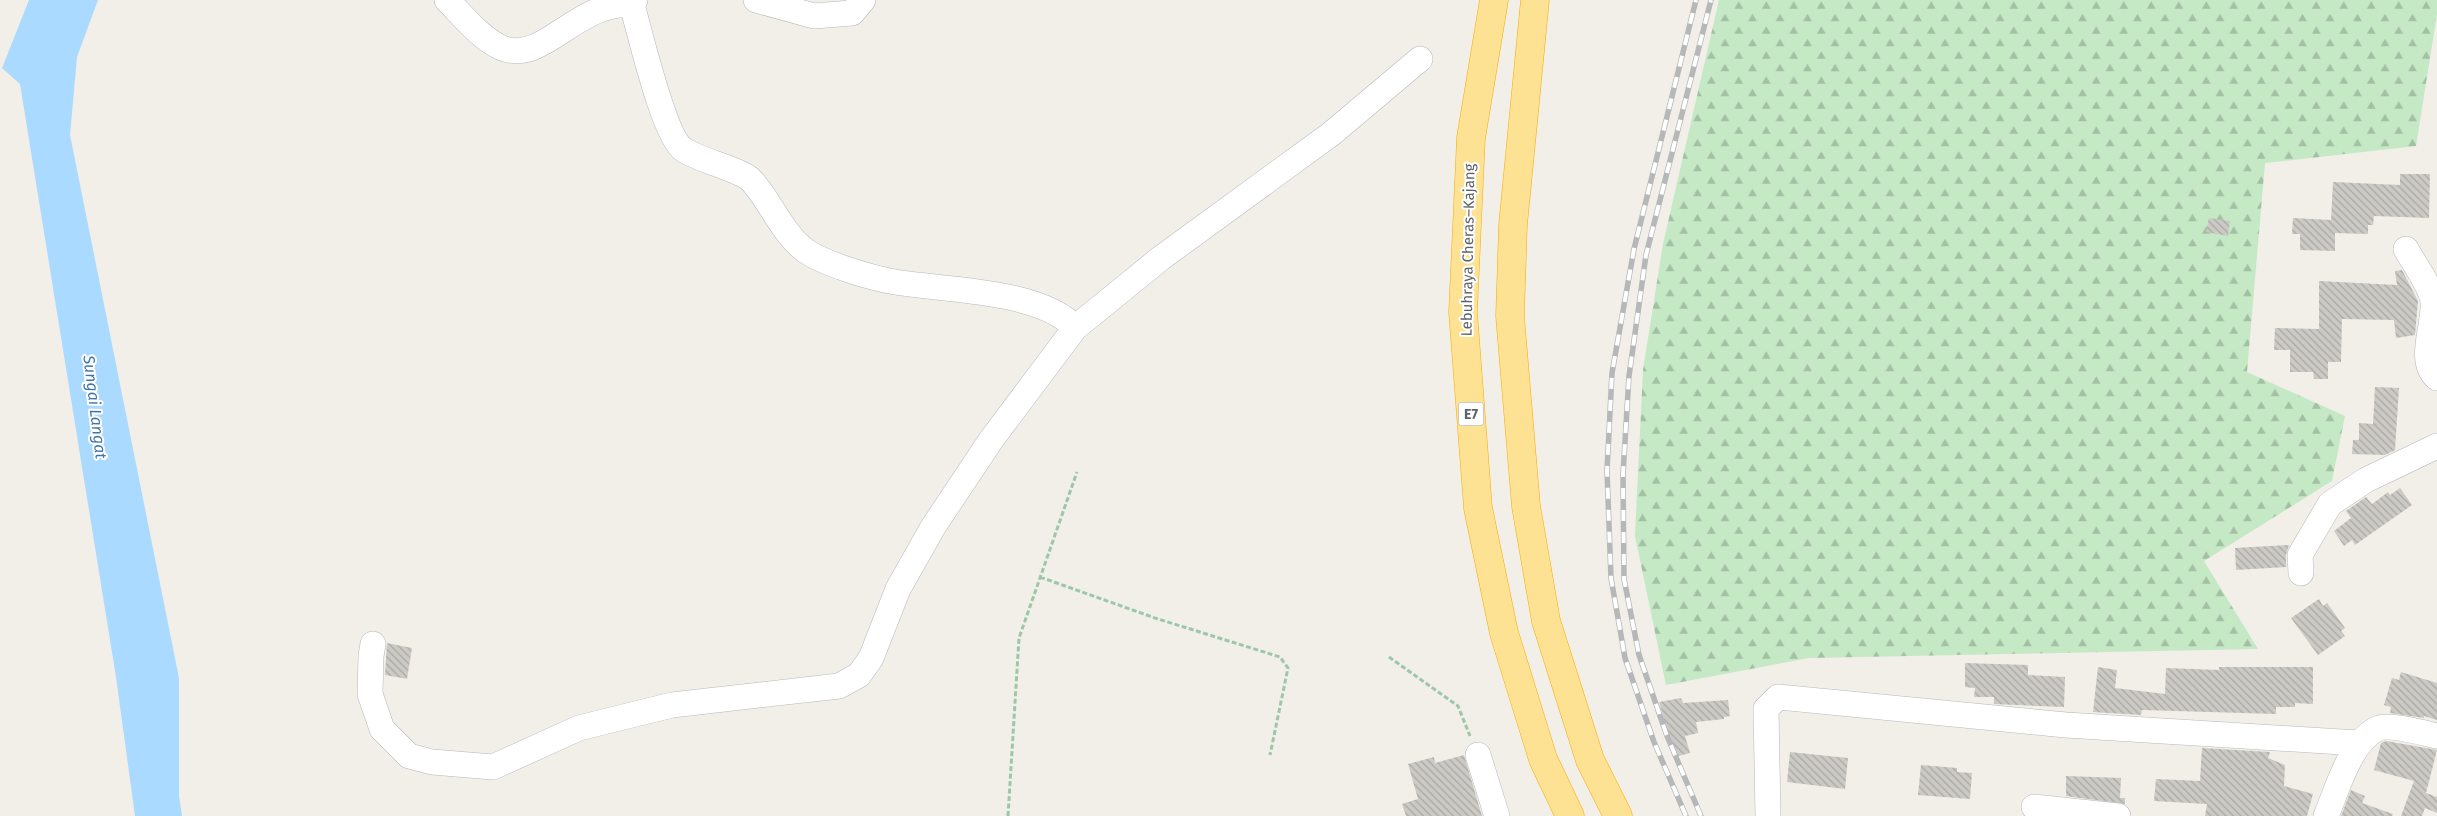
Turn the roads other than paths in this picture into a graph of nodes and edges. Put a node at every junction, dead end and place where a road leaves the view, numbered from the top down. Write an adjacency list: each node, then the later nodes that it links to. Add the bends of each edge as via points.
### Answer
1 (446, 0): 6 (street, via 486,38 514,52 530,50 588,12 605,5)
2 (756, 0): 3 (street, via 814,16 852,13)
3 (863, 0)
4 (1494, 0): 19 (highway, Lebuhraya Cheras–Kajang / E7, via 1471,138 1464,312 1478,508 1504,633 1543,759)
5 (1535, 0): 20 (highway, via 1514,216 1510,316 1526,506 1546,621 1590,760)
6 (633, 3): 9 (street, via 664,119 682,150 749,178 804,250 830,263 892,282 1011,298 1044,307)
7 (1420, 59): 9 (street, via 1331,134 1161,258)
8 (2406, 250): 10 (street, via 2433,301 2428,359 2430,372)
9 (1075, 328): 13 (street, via 991,440 933,526 898,589 871,658 859,676 839,686 672,705 579,728 493,767 432,762 410,756 382,729 370,694)
10 (2437, 378)
11 (2437, 446): 12 (street, via 2366,480 2330,504 2300,555)
12 (2301, 573)
13 (373, 644)
14 (2437, 736): 15 (street, via 2379,728)
15 (2358, 743): 21 (street, via 2066,724 1778,697 1766,709); 23 (street)
16 (1478, 755): 18 (street)
17 (2034, 807): 22 (street)
18 (1497, 816)
19 (1570, 816)
20 (1618, 816)
21 (1768, 816)
22 (2118, 816)
23 (2326, 816)

